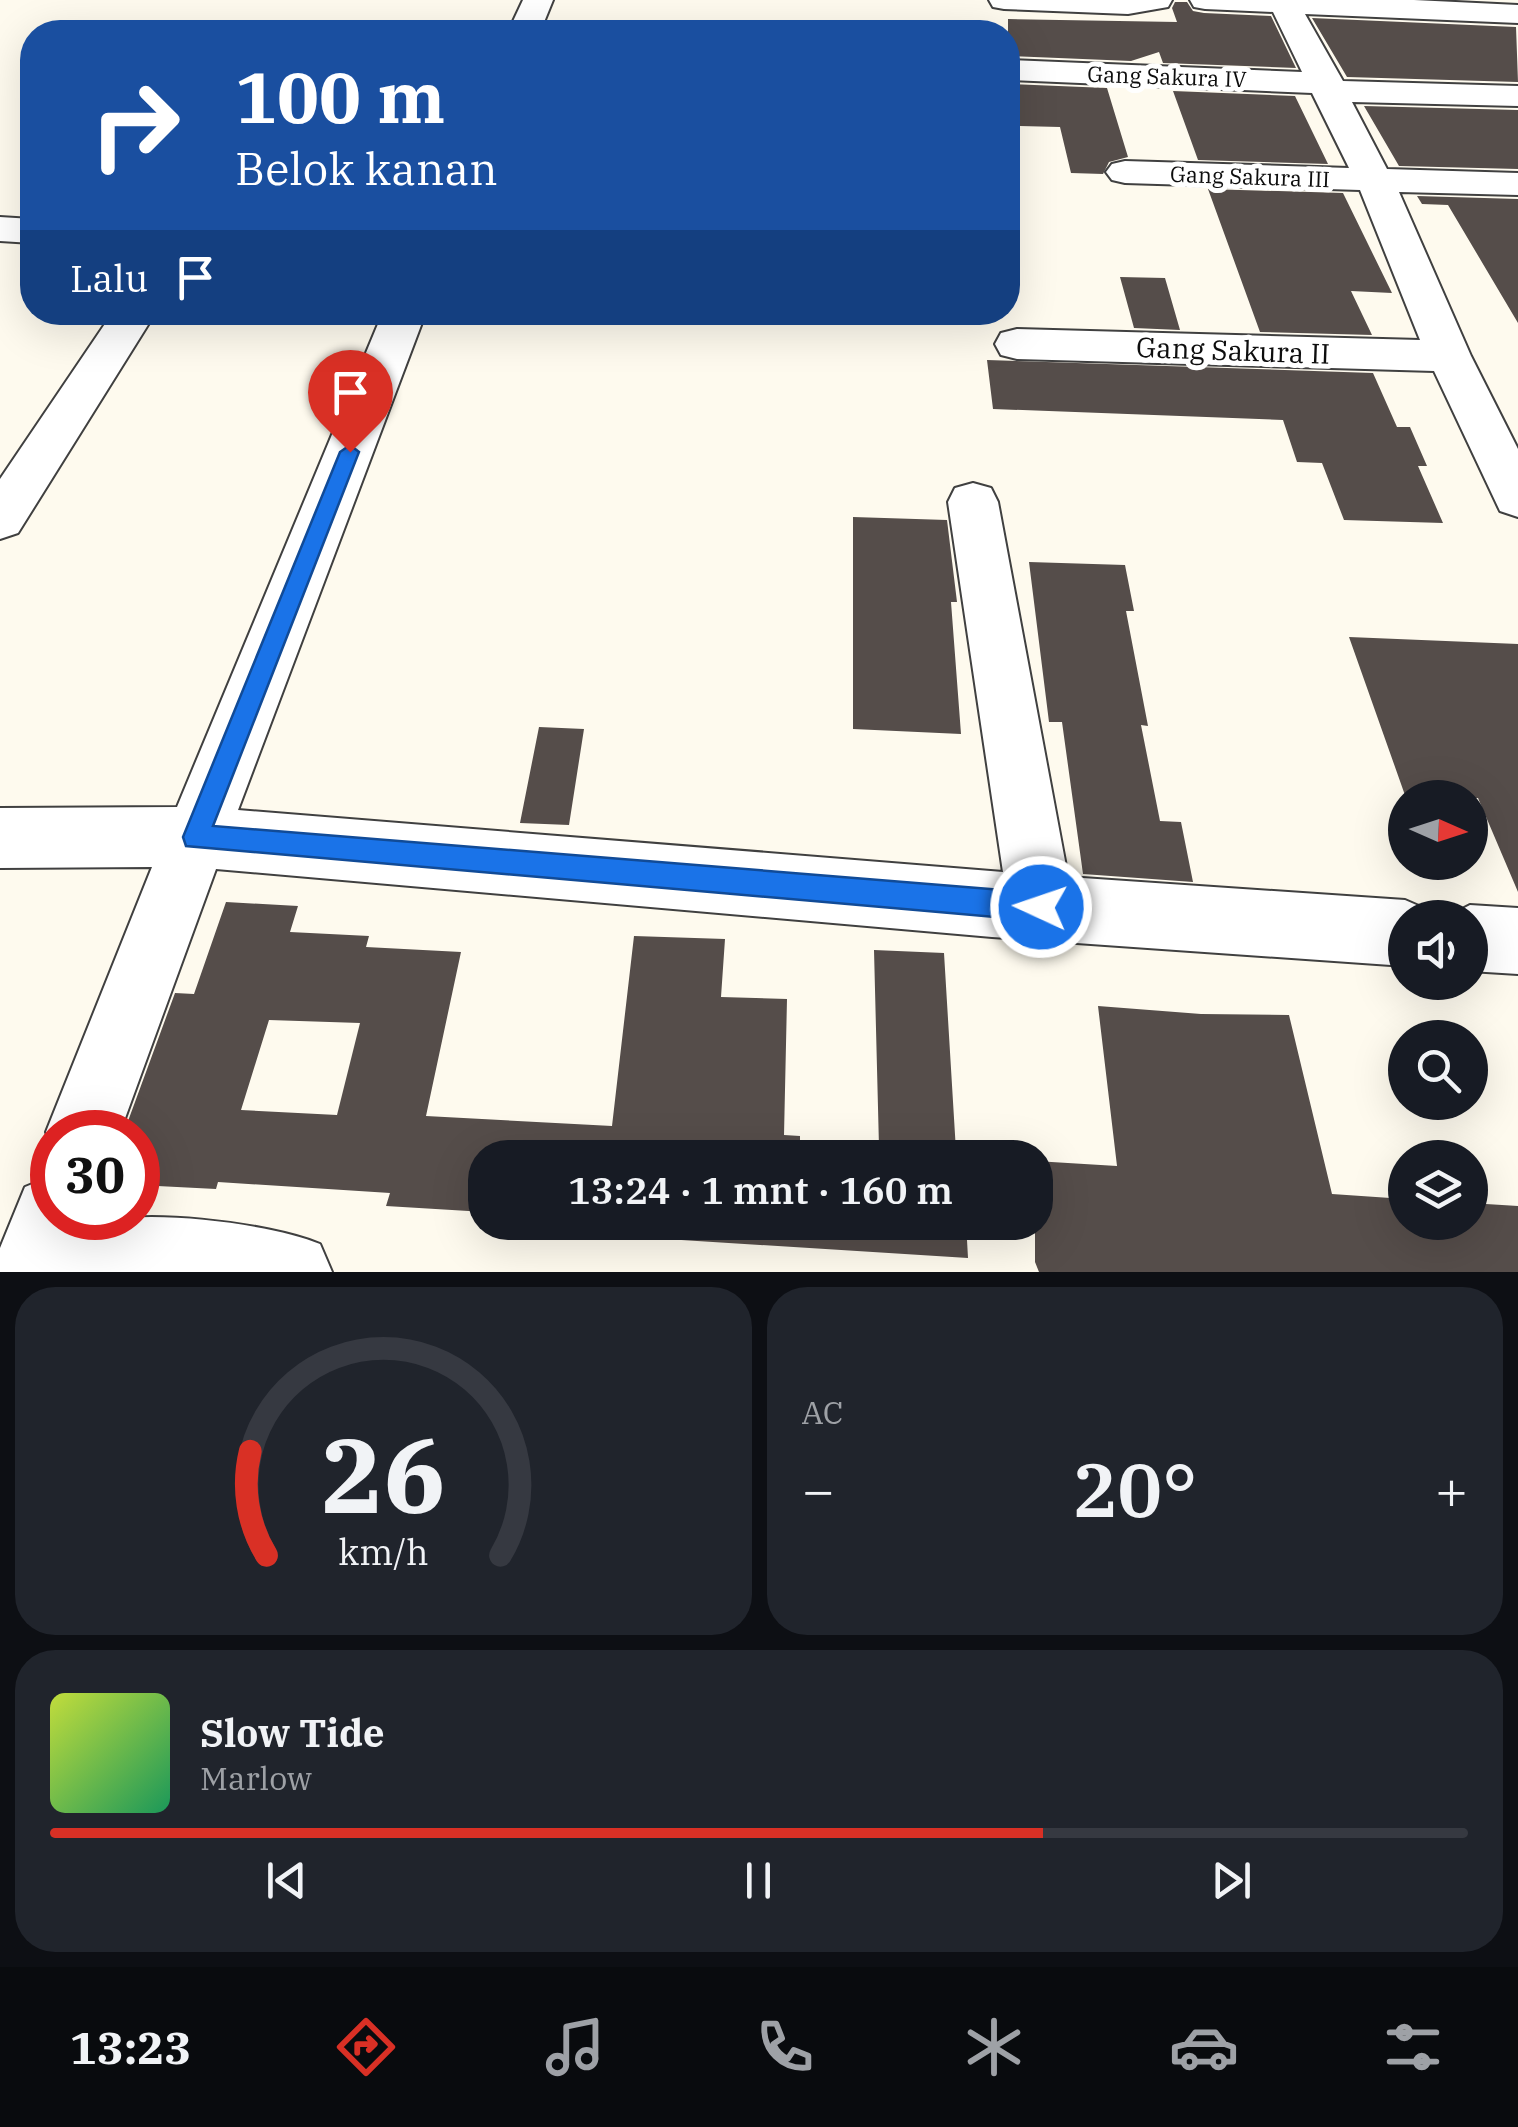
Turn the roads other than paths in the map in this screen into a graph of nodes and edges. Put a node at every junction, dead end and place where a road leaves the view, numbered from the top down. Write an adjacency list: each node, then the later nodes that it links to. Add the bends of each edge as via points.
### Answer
1 (1004, 0): 2 (street)
2 (1157, 0)
3 (1205, 0): 4 (street)
4 (1284, 2): 5 (street); 7 (street)
5 (1518, 14)
6 (1020, 71): 7 (street, Gang Sakura IV)
7 (1329, 87): 8 (street, Gang Sakura IV); 10 (street)
8 (1518, 96)
9 (1125, 172): 10 (street, Gang Sakura III)
10 (1375, 181): 11 (street, Gang Sakura III); 15 (street)
11 (1518, 184)
12 (127, 325): 18 (street)
13 (401, 325): 19 (street)
14 (1017, 344): 15 (street, Gang Sakura II)
15 (1449, 356): 16 (street)
16 (1518, 498)
17 (973, 502): 21 (street)
18 (0, 519)
19 (196, 837): 20 (street); 21 (street); 25 (street)
20 (0, 838)
21 (1041, 907): 22 (street)
22 (1388, 932)
23 (1488, 939): 24 (street)
24 (1518, 941)
25 (91, 1110)
26 (42, 1240): 27 (street)
27 (30, 1272)
28 (92, 1272): 29 (street, via 118,1252)
29 (292, 1272)

